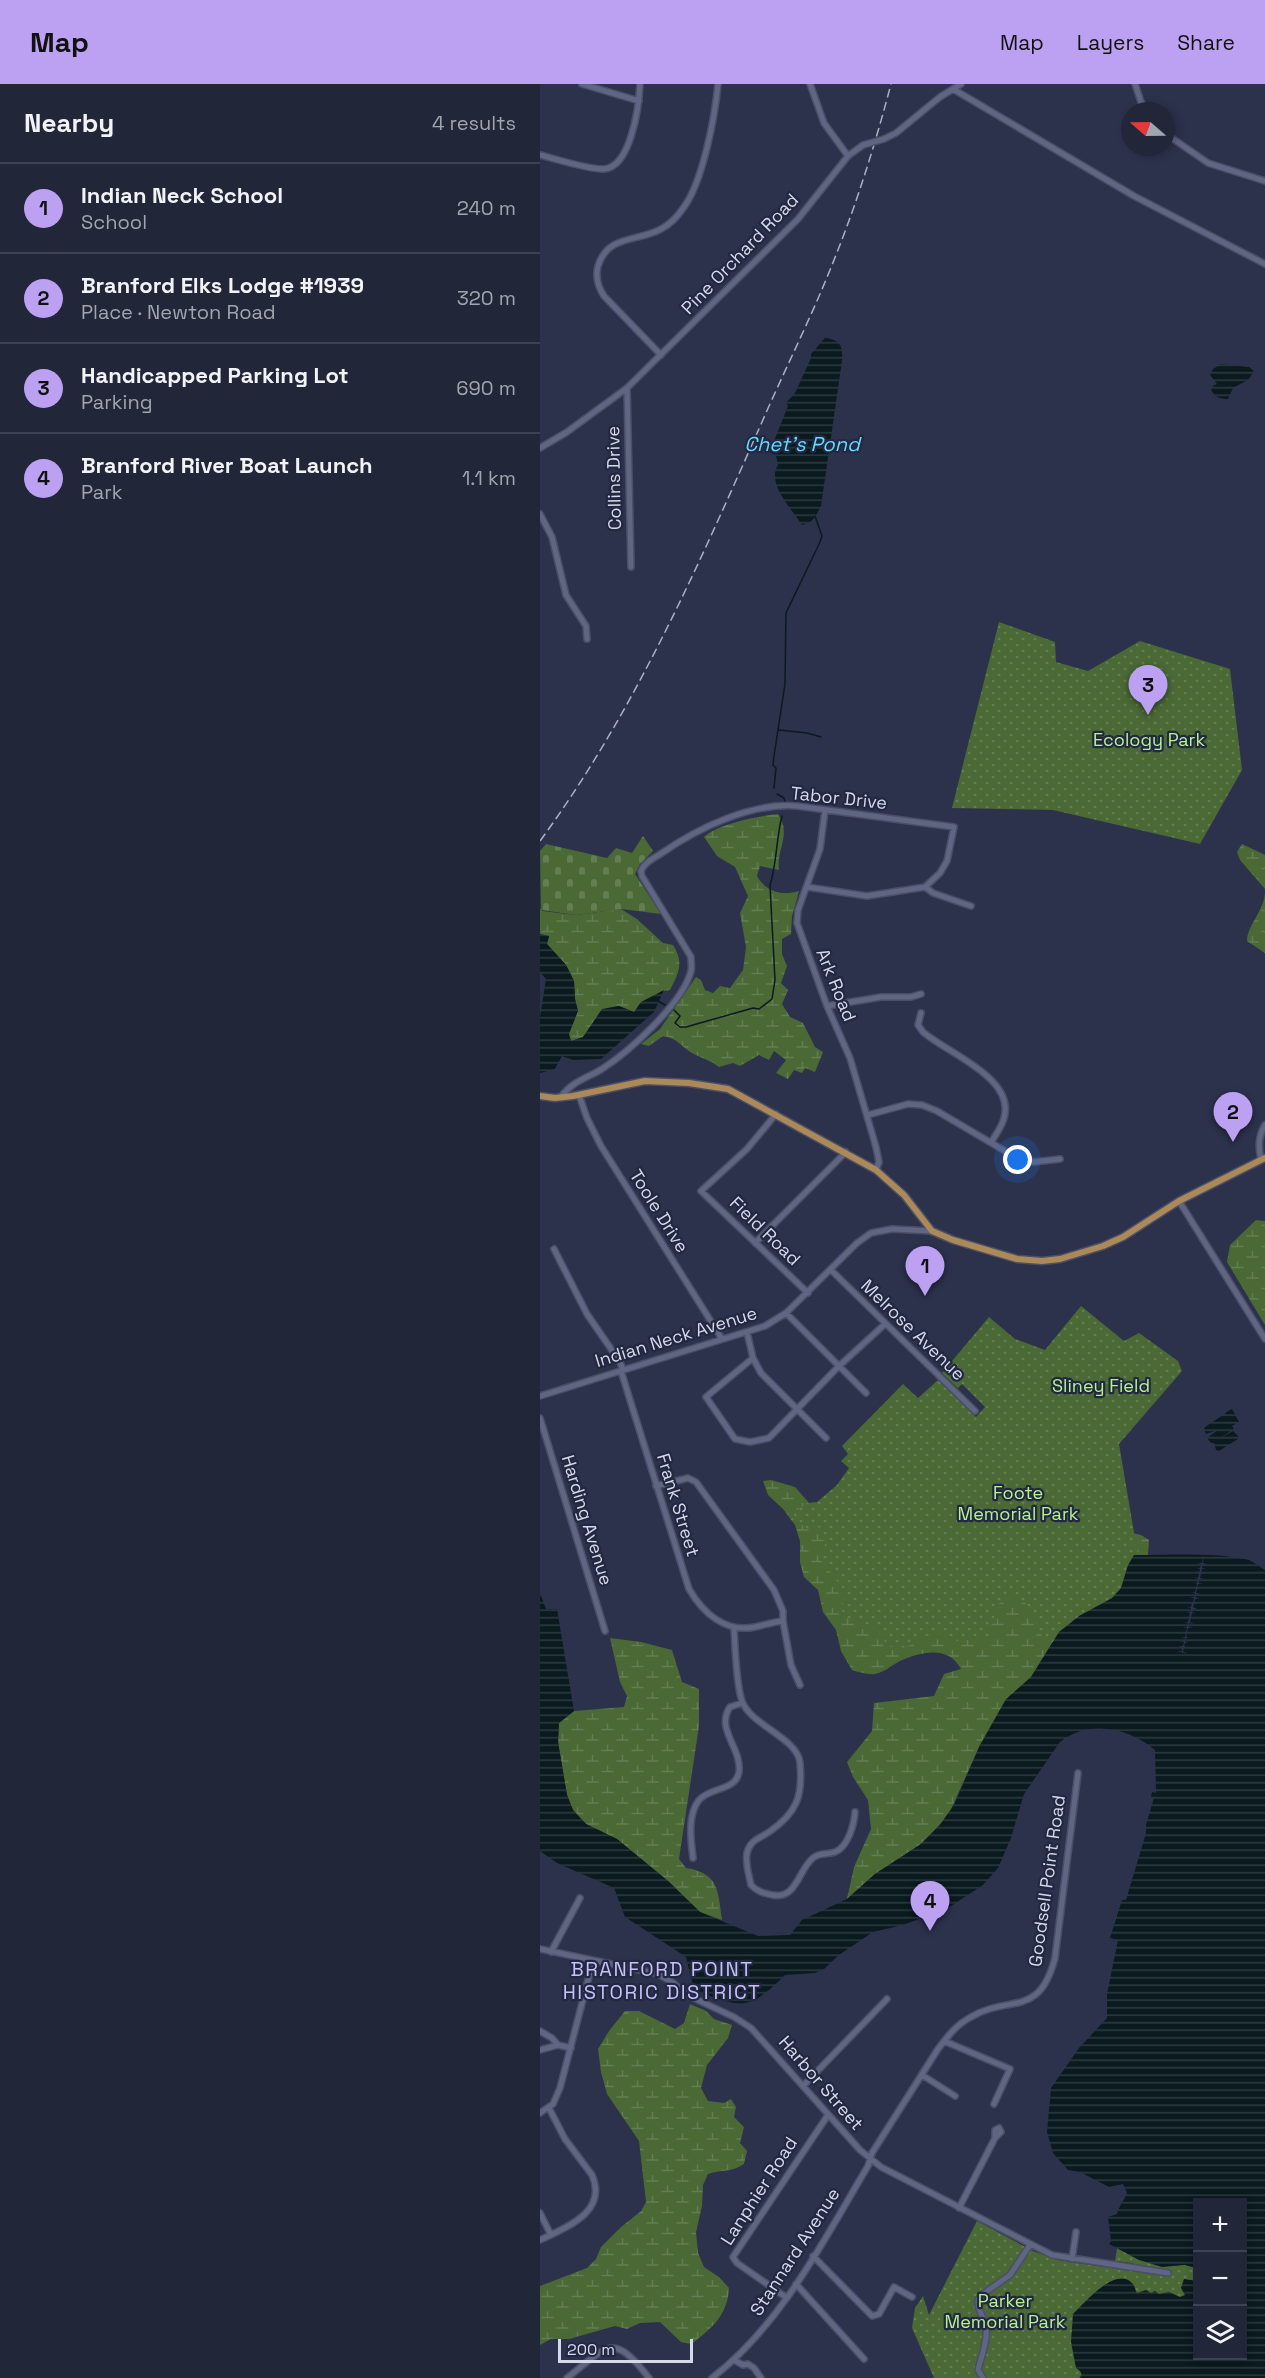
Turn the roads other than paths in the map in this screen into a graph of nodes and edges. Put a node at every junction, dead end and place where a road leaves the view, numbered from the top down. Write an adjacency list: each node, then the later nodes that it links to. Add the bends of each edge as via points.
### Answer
1 (582, 84): 8 (street)
2 (640, 84): 8 (street)
3 (718, 84): 15 (street, via 709,139 686,205 672,223 659,231 614,244 606,251 597,271 597,285 604,296)
4 (810, 84): 12 (street, via 824,123)
5 (961, 84): 7 (street, Pine Orchard Road)
6 (1135, 84): 9 (street)
7 (953, 88): 12 (street, Pine Orchard Road, bridge, via 896,133 863,145); 14 (street, via 1134,196)
8 (639, 101): 11 (street, via 625,155 611,168 603,170)
9 (1141, 102)
10 (1175, 140): 13 (street, via 1208,163)
11 (540, 155)
12 (848, 156): 15 (street, Pine Orchard Road, via 798,219)
13 (1265, 181)
14 (1265, 264)
15 (661, 355): 16 (street, Pine Orchard Road)
16 (627, 388): 17 (street, Pine Orchard Road); 19 (street, Collins Drive)
17 (540, 448)
18 (540, 514): 20 (street, via 552,537 566,595 586,626)
19 (631, 567)
20 (587, 639)
21 (825, 810): 22 (street, Ark Road, via 820,849); 23 (street, Tabor Drive, via 954,827 947,861); 30 (street, Tabor Drive, via 774,807 726,818 643,866 642,876 691,957 691,971 657,1023 603,1068 573,1084)
22 (807, 887): 23 (street, via 867,896); 26 (street, Ark Road, via 797,923)
23 (925, 887): 24 (street)
24 (971, 906)
25 (921, 994): 26 (street)
26 (827, 1006): 32 (street, Ark Road, via 850,1058)
27 (921, 1013): 34 (street, via 918,1025 922,1032 987,1077 1003,1094 1004,1119)
28 (579, 1095): 30 (main road); 31 (main road, via 636,1082 701,1084 728,1089); 49 (street, Toole Drive, via 601,1146)
29 (540, 1096): 30 (main road)
30 (561, 1098)
31 (776, 1114): 35 (main road); 41 (street, Field Road, via 747,1149 701,1191)
32 (868, 1115): 34 (street, via 908,1104 922,1105); 38 (street, Ark Road, via 878,1155)
33 (1265, 1125): 36 (street, via 1258,1147)
34 (991, 1143): 37 (street, via 1028,1161)
35 (846, 1152): 38 (main road); 41 (street)
36 (1263, 1158): 39 (main road)
37 (1060, 1159)
38 (876, 1170): 40 (main road, via 904,1195)
39 (1179, 1201): 40 (main road, via 1123,1237 1052,1260 1017,1259); 48 (street)
40 (932, 1231): 43 (street, Indian Neck Avenue, via 892,1229 871,1233)
41 (755, 1243): 44 (street, Field Road)
42 (554, 1249): 52 (street, Frank Street)
43 (831, 1270): 44 (street, Indian Neck Avenue); 46 (street, Melrose Avenue)
44 (808, 1293): 45 (street, Indian Neck Avenue)
45 (786, 1314): 47 (street, Indian Neck Avenue); 51 (street)
46 (885, 1324): 51 (street); 56 (street, Melrose Avenue)
47 (747, 1332): 49 (street, Indian Neck Avenue); 50 (street)
48 (1265, 1339)
49 (722, 1340): 52 (street, Indian Neck Avenue)
50 (753, 1358): 55 (street, via 761,1373); 55 (street, via 706,1397 735,1439 750,1442 769,1438)
51 (838, 1367): 53 (street); 55 (street)
52 (622, 1371): 54 (street, Indian Neck Avenue); 59 (street, Frank Street)
53 (866, 1393)
54 (540, 1396)
55 (796, 1409): 58 (street)
56 (975, 1411)
57 (540, 1418): 62 (street, Harding Avenue)
58 (826, 1438)
59 (656, 1486): 60 (street, via 688,1478 696,1482 774,1590); 61 (street, Frank Street, via 689,1589 708,1613)
60 (783, 1621): 61 (street); 63 (street, via 791,1665)
61 (734, 1628): 64 (street)
62 (605, 1630)
63 (800, 1685)
64 (742, 1702): 66 (street, via 766,1728 797,1752 800,1760 799,1799 792,1814 754,1840 746,1856 757,1891 777,1896 789,1892 815,1855 836,1852 842,1845 851,1832); 67 (street, via 730,1707 724,1720 738,1759 738,1776 731,1784 704,1796 696,1806 691,1827)
65 (1078, 1773): 74 (street, Goodsell Point Road, via 1054,1958 1048,1978 1031,1999 971,2016)
66 (855, 1812)
67 (693, 1858)
68 (580, 1898): 70 (street)
69 (540, 1949): 70 (street, Harbor Street)
70 (551, 1952): 71 (street, Harbor Street)
71 (593, 1961): 76 (street); 79 (street, Harbor Street, via 658,1974 687,1995 734,2017 757,2034)
72 (887, 1999): 79 (street)
73 (540, 2031): 75 (street)
74 (944, 2041): 78 (street, Goodsell Point Road); 81 (street, via 1010,2069)
75 (558, 2045): 76 (street); 77 (street)
76 (571, 2048): 82 (street, via 560,2088)
77 (540, 2050)
78 (922, 2075): 80 (street); 86 (street, Goodsell Point Road)
79 (803, 2086): 84 (street, Harbor Street)
80 (955, 2096)
81 (994, 2104)
82 (549, 2109): 83 (street); 90 (street, via 592,2175 597,2190 590,2211)
83 (540, 2113)
84 (828, 2115): 86 (street, Harbor Street); 98 (street, Lanphier Road, via 733,2257)
85 (995, 2138): 87 (street)
86 (870, 2160): 87 (street, Harbor Street); 93 (street, Stannard Avenue)
87 (959, 2208): 92 (street, Harbor Street)
88 (540, 2213): 90 (street)
89 (1076, 2232): 94 (street)
90 (551, 2235): 91 (street)
91 (540, 2240)
92 (1030, 2245): 94 (street, Harbor Street); 107 (street, via 1010,2275 978,2300 986,2326 978,2370)
93 (813, 2256): 96 (street, Stannard Avenue); 97 (street, via 872,2316 879,2314 894,2287)
94 (1072, 2259): 95 (street, Harbor Street)
95 (1168, 2273)
96 (796, 2284): 98 (street, Stannard Avenue); 101 (street)
97 (912, 2297)
98 (787, 2298): 99 (street, Stannard Avenue)
99 (741, 2353): 100 (street, Stannard Avenue); 102 (street)
100 (734, 2360): 102 (street); 105 (street, Stannard Avenue)
101 (864, 2360)
102 (748, 2364): 106 (street)
103 (567, 2378): 104 (street, via 599,2352 610,2349 628,2353)
104 (649, 2378)
105 (712, 2378)
106 (761, 2378)
107 (982, 2378)

